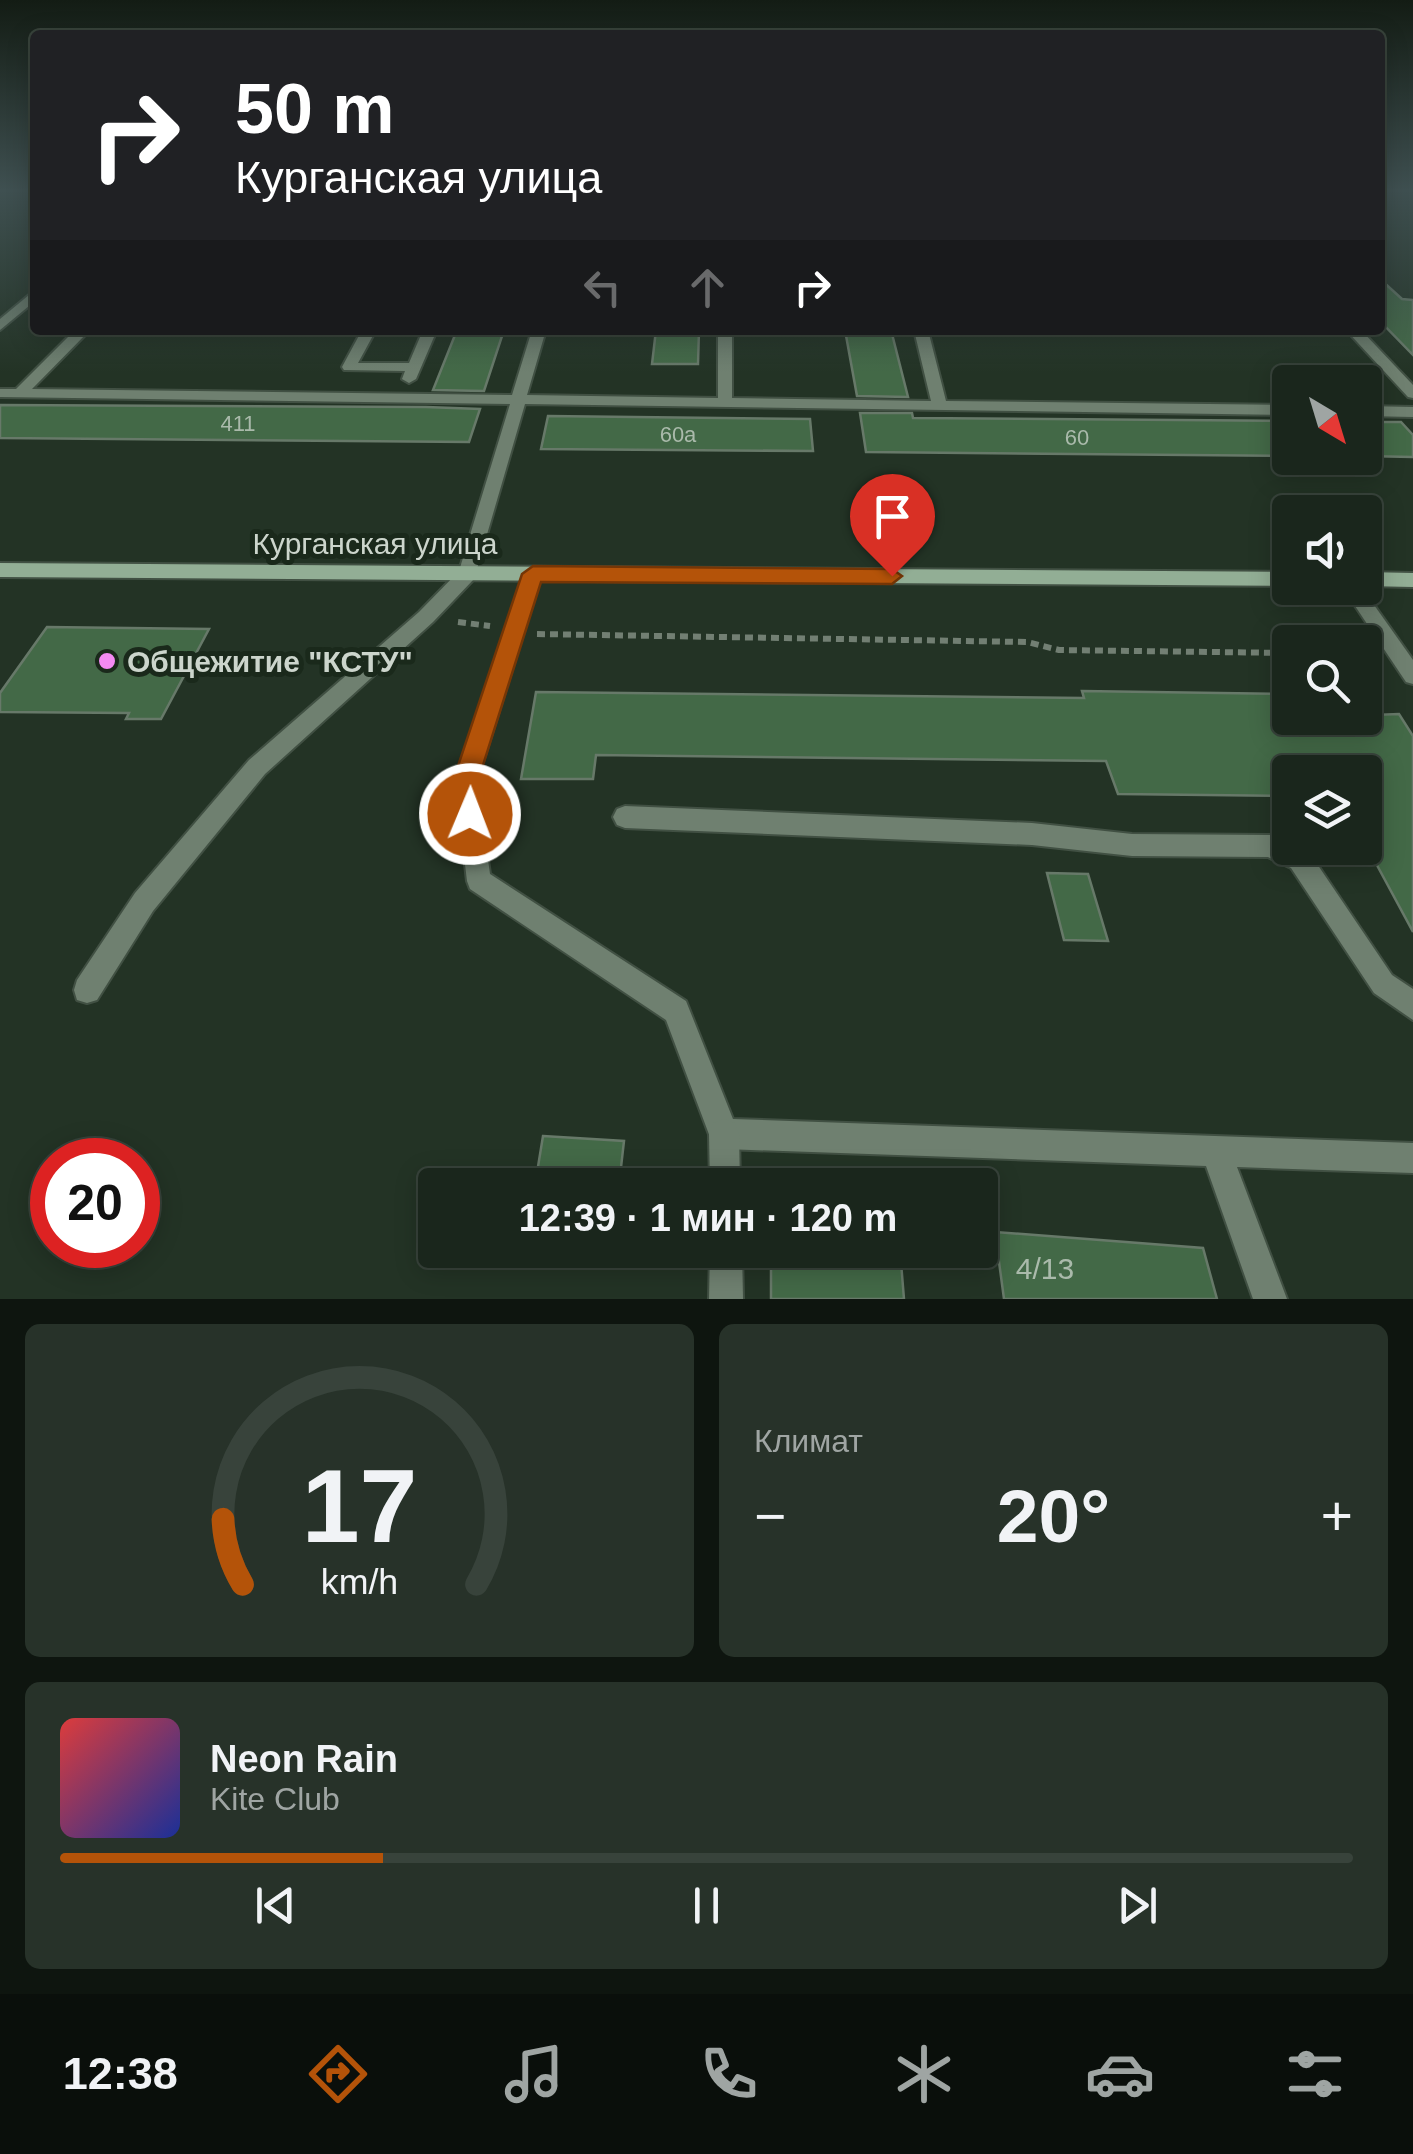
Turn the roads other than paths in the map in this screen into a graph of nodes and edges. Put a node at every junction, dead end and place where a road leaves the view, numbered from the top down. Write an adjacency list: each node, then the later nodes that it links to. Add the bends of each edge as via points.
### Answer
1 (30, 299): 2 (street)
2 (0, 326)
3 (78, 335): 12 (street)
4 (366, 335): 10 (street, via 349,368)
5 (428, 335): 10 (street)
6 (538, 335): 15 (street)
7 (725, 335): 16 (street)
8 (922, 335): 17 (street)
9 (1358, 335): 13 (street)
10 (414, 367): 14 (street)
11 (0, 393): 12 (street)
12 (20, 393): 14 (street)
13 (1413, 394)
14 (400, 398): 15 (street)
15 (518, 400): 16 (street); 22 (street)
16 (725, 403): 17 (street)
17 (940, 406): 18 (street)
18 (1272, 410)
19 (1382, 411): 20 (street)
20 (1413, 412)
21 (0, 570): 22 (street, Курганская улица)
22 (467, 574): 23 (street, Курганская улица); 30 (street, via 258,768 144,902)
23 (533, 574): 24 (street, Курганская улица); 32 (street, via 466,781 479,881 676,1012)
24 (1272, 579)
25 (1382, 580): 26 (street)
26 (1413, 580)
27 (1364, 605): 28 (street)
28 (1413, 676)
29 (625, 817): 31 (street, via 1032,834 1132,845 1270,846 1300,860 1383,984)
30 (86, 990)
31 (1413, 1006)
32 (724, 1134): 33 (street); 35 (street)
33 (1216, 1151): 34 (street); 38 (street)
34 (1413, 1158)
35 (725, 1168)
36 (726, 1268): 37 (street)
37 (726, 1299)
38 (1270, 1299)

